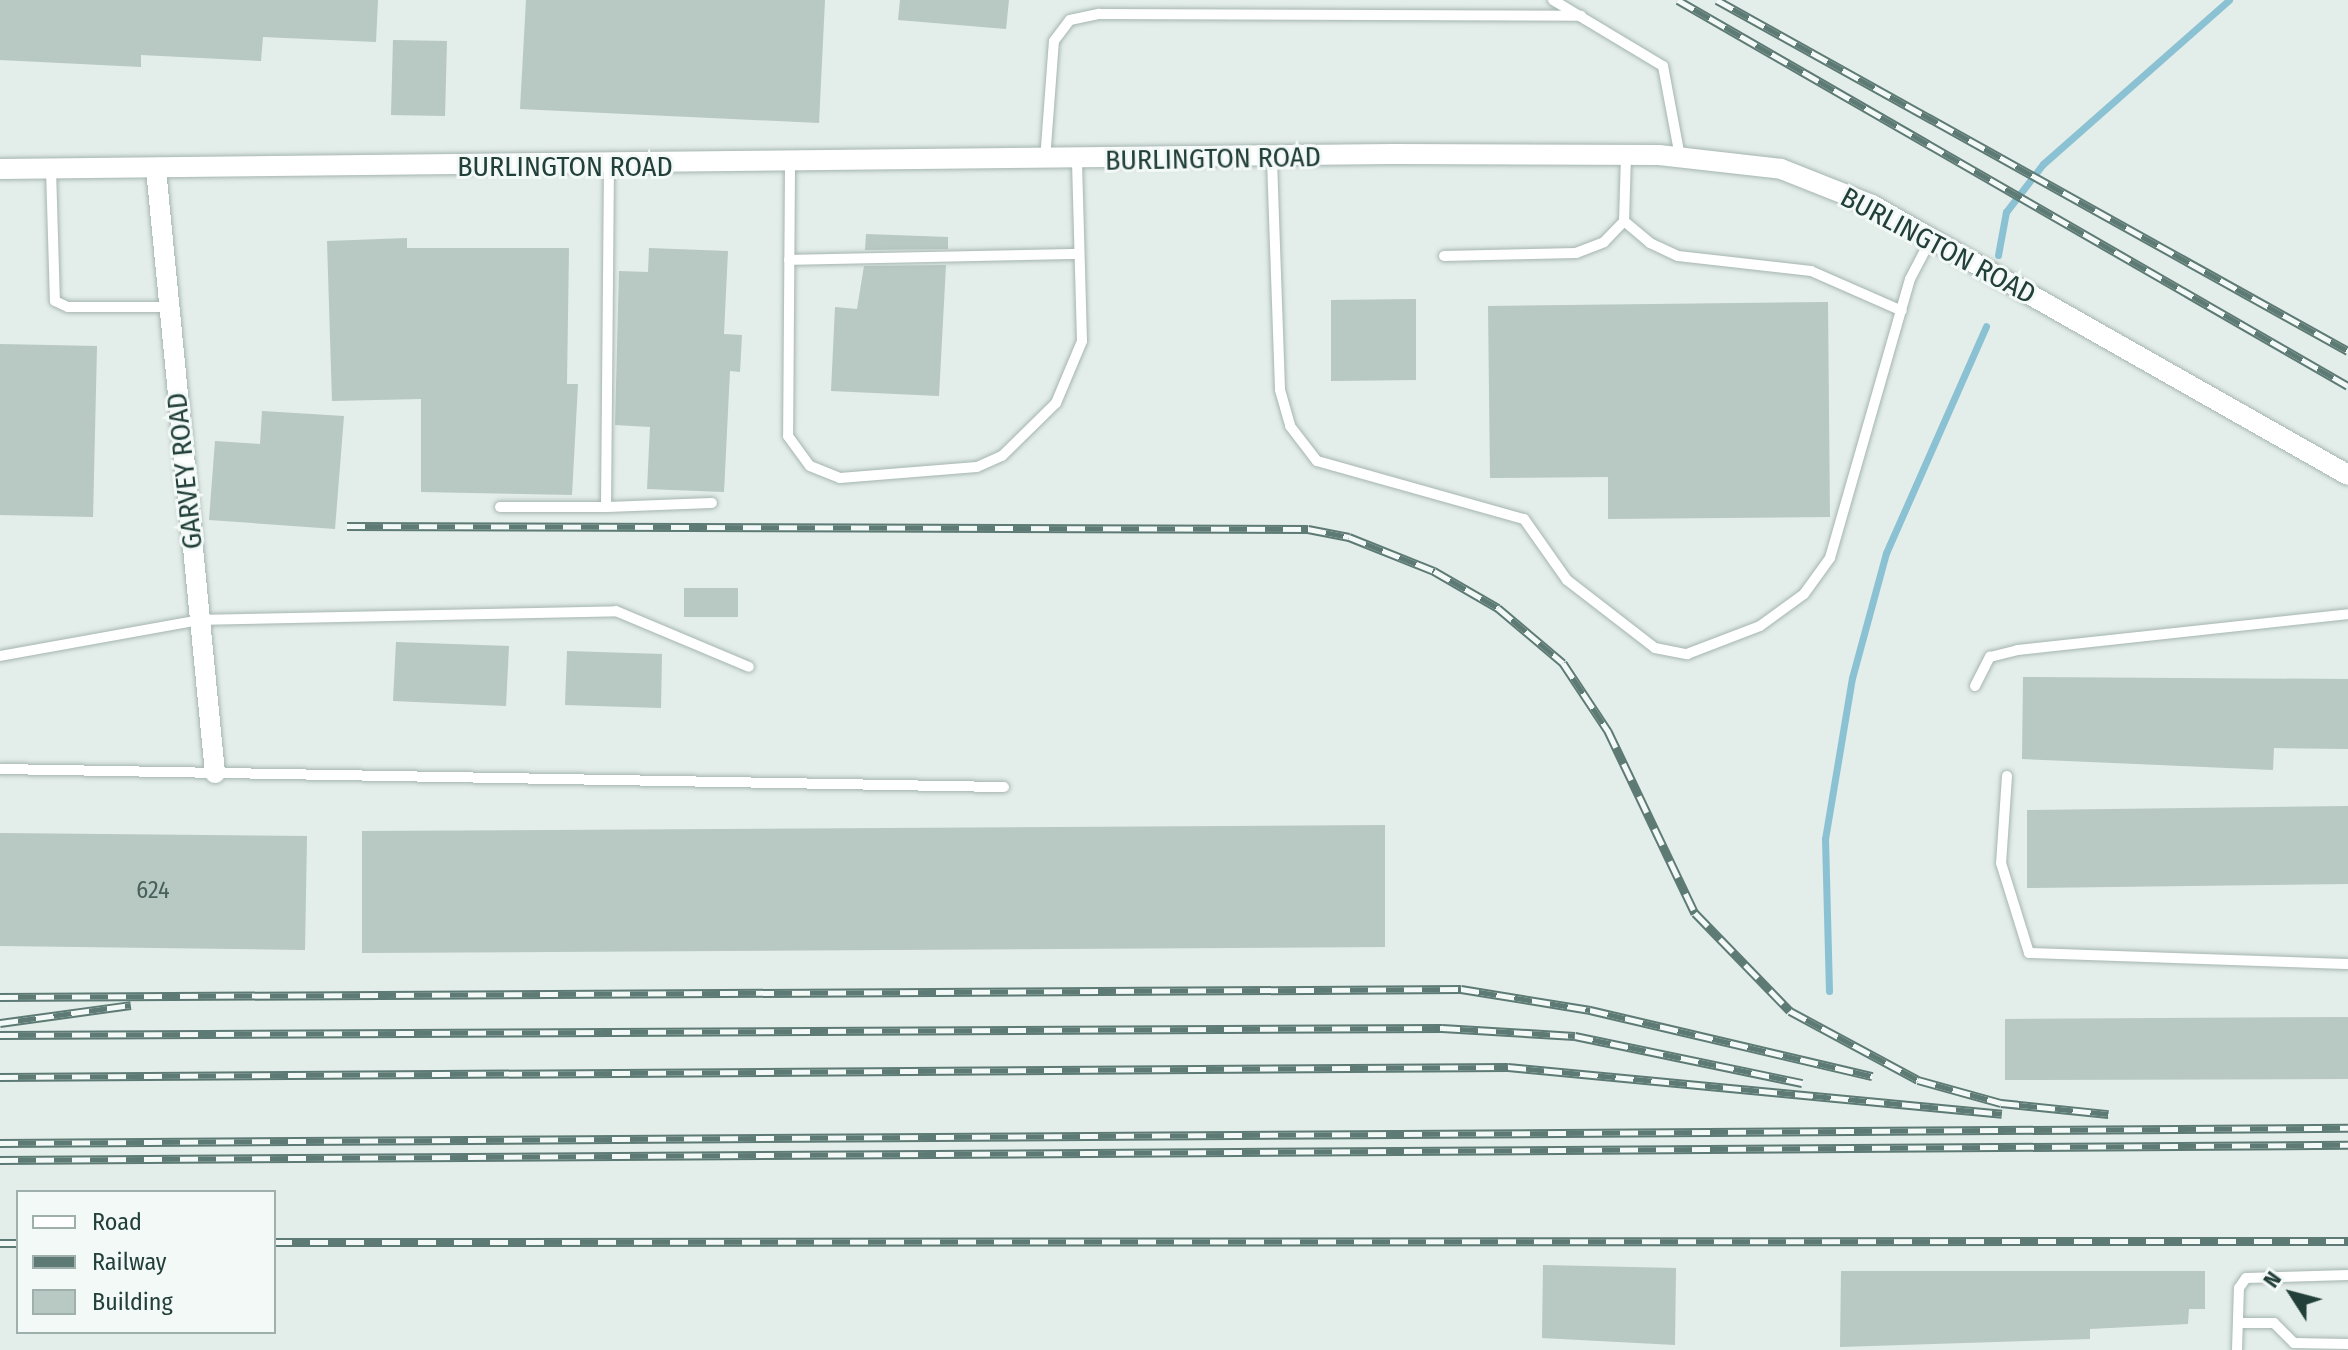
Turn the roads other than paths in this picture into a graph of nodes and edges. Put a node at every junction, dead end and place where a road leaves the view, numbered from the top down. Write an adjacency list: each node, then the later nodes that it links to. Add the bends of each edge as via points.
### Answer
1 (1553, 0): 2 (lane)
2 (1581, 16): 4 (lane, via 1663,66); 6 (lane, via 1099,14 1070,20 1054,41)
3 (1626, 155): 4 (street, BURLINGTON ROAD); 5 (street, BURLINGTON ROAD); 13 (lane)
4 (1680, 157): 14 (street, BURLINGTON ROAD, via 1781,169 1872,205)
5 (1272, 160): 7 (street, BURLINGTON ROAD); 19 (lane, via 1280,390 1290,426 1308,450 1317,461 1358,475 1497,506 1524,519 1567,580 1655,648 1687,654 1721,645 1804,594 1846,517)
6 (1045, 162): 7 (street, BURLINGTON ROAD); 8 (street, BURLINGTON ROAD)
7 (1077, 162): 15 (lane)
8 (790, 165): 9 (street, BURLINGTON ROAD); 17 (lane)
9 (609, 166): 12 (street, BURLINGTON ROAD); 23 (lane)
10 (0, 169): 11 (street, BURLINGTON ROAD)
11 (51, 169): 12 (street, BURLINGTON ROAD); 18 (lane, via 55,301 68,307)
12 (156, 169): 18 (street, GARVEY ROAD)
13 (1624, 221): 16 (lane, via 1604,242 1576,253); 19 (lane, via 1678,256 1811,271)
14 (1931, 239): 19 (lane); 20 (street, BURLINGTON ROAD)
15 (1079, 254): 17 (lane); 17 (lane, via 1082,341 1072,376 1030,431 977,467 840,478 810,466 788,436)
16 (1444, 256)
17 (789, 260)
18 (169, 307): 25 (street, GARVEY ROAD)
19 (1902, 311)
20 (2348, 475)
21 (712, 503): 23 (lane)
22 (500, 507): 23 (lane)
23 (606, 507)
24 (2348, 614): 28 (lane, via 2018,650 1990,657)
25 (200, 620): 26 (lane); 27 (lane, via 616,611); 30 (street, GARVEY ROAD)
26 (0, 656)
27 (749, 667)
28 (1975, 686)
29 (0, 769): 30 (lane)
30 (215, 773): 32 (lane)
31 (2007, 776): 33 (lane, via 2001,863 2029,953)
32 (1004, 787)
33 (2348, 964)
34 (2348, 1275): 35 (lane, via 2246,1278)
35 (2238, 1323): 36 (lane, via 2274,1323 2294,1343); 37 (lane)
36 (2348, 1344)
37 (2237, 1350)

